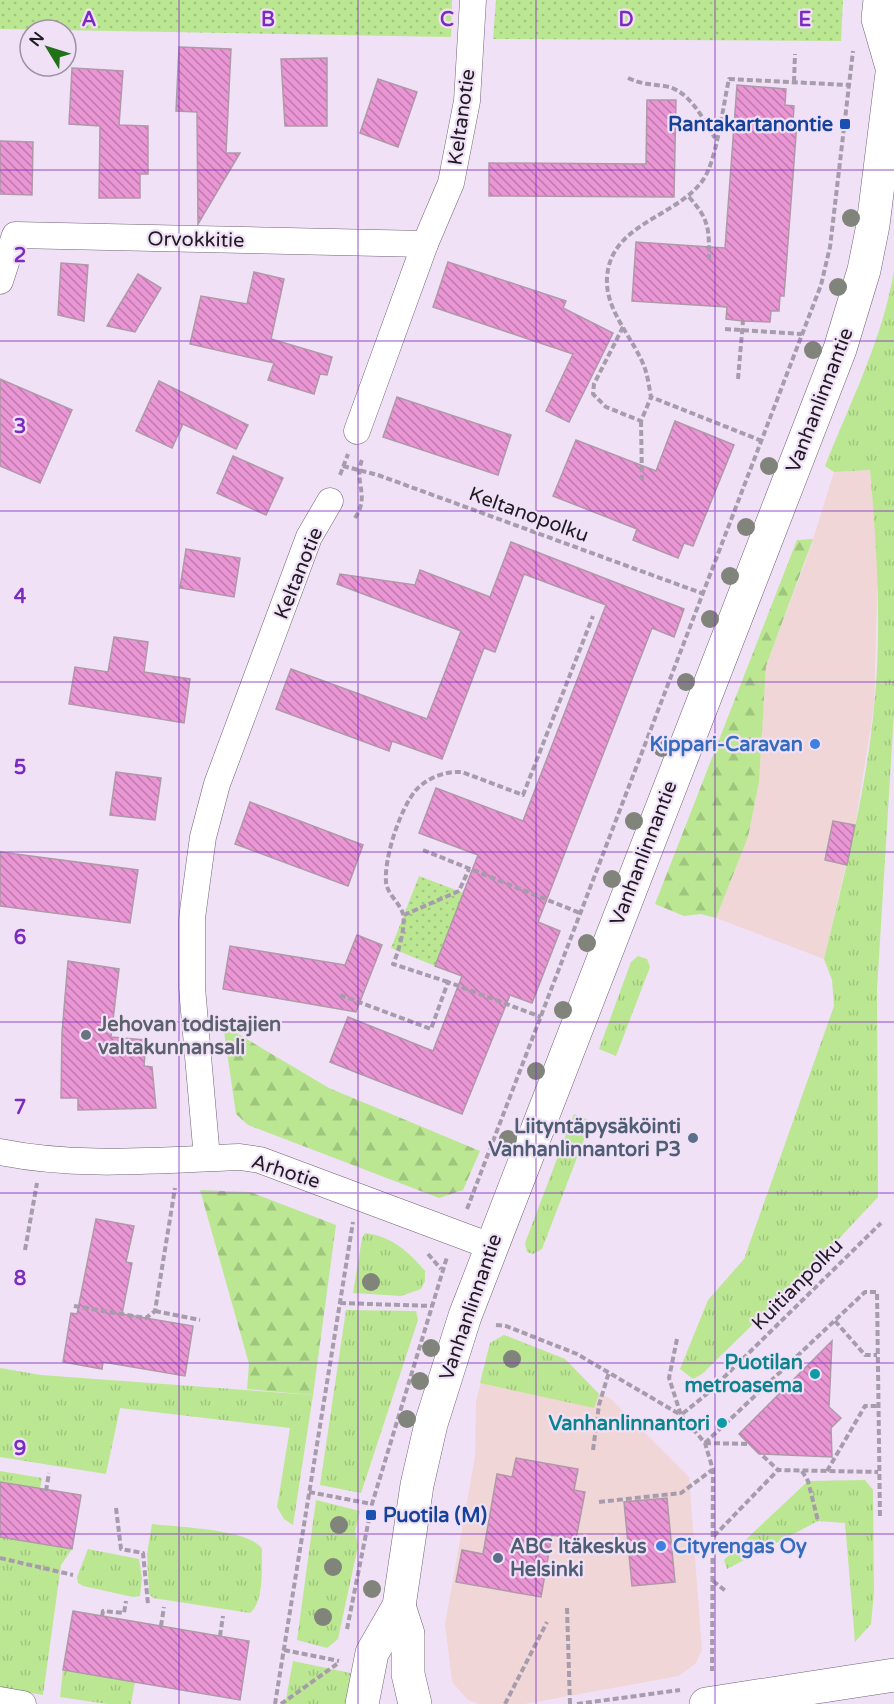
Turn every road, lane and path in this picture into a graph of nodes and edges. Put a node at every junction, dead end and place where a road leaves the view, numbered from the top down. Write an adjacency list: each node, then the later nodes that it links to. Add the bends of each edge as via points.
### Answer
1 (473, 0): 12 (street, Keltanotie, via 461,142 451,183)
2 (880, 0): 5 (main road, Vanhanlinnantie, via 878,19)
3 (854, 45): 8 (path)
4 (795, 54): 7 (path)
5 (892, 60): 46 (main road, Vanhanlinnantie, via 873,225 840,349)
6 (627, 78): 9 (path, via 681,93 694,105)
7 (794, 82): 8 (path); 9 (path, via 729,79)
8 (849, 85): 19 (path, via 830,248)
9 (716, 139): 10 (path, via 704,179)
10 (689, 197): 13 (path, via 709,225); 16 (path, via 629,234 613,256 607,279 613,307)
11 (8, 233): 12 (street, Orvokkitie); 14 (street, Orvokkitie)
12 (425, 244): 23 (street, Keltanotie)
13 (709, 260)
14 (0, 281)
15 (743, 321): 18 (path)
16 (623, 327): 21 (path, via 645,367); 22 (path, via 594,384 593,394 606,407)
17 (725, 329): 18 (path)
18 (742, 330): 19 (path); 20 (path)
19 (802, 334): 24 (path)
20 (738, 379)
21 (651, 397): 22 (path); 24 (path)
22 (640, 421): 27 (path)
23 (357, 431): 25 (path)
24 (762, 441): 30 (path)
25 (343, 466): 26 (path, Keltanopolku); 28 (path)
26 (357, 470): 29 (path, via 363,494 360,510); 30 (path, Keltanopolku)
27 (642, 480)
28 (330, 501): 40 (street, Keltanotie, via 309,537 217,784 203,837 192,918 192,978)
29 (352, 522)
30 (704, 594): 34 (path)
31 (593, 616): 35 (path, via 523,795 462,772 436,776 416,791 385,866 386,886)
32 (423, 850): 33 (path)
33 (469, 869): 34 (path); 35 (path, via 459,891)
34 (580, 913): 38 (path)
35 (404, 915): 36 (path, via 399,952 393,964)
36 (448, 982): 37 (path, via 431,1029); 38 (path)
37 (339, 995)
38 (541, 1017): 43 (path, via 470,1203)
39 (0, 1152): 40 (street, Arhotie, via 84,1163)
40 (207, 1158): 46 (street, Arhotie, via 260,1160)
41 (177, 1179): 52 (path)
42 (37, 1180): 47 (path)
43 (458, 1204)
44 (354, 1219): 49 (path)
45 (881, 1222): 60 (path, Kuitianpolku)
46 (490, 1246): 85 (main road, Vanhanlinnantie, via 431,1424 417,1485)
47 (25, 1250)
48 (441, 1269): 51 (path)
49 (340, 1303): 51 (path); 72 (path)
50 (74, 1306): 52 (path, via 146,1318)
51 (431, 1306): 74 (path)
52 (155, 1311): 53 (path)
53 (200, 1320)
54 (835, 1321): 57 (path, via 865,1354); 57 (path, via 866,1292 877,1292); 61 (path)
55 (490, 1324): 58 (path, via 506,1326 576,1354)
56 (676, 1339): 60 (path, via 669,1378)
57 (877, 1355): 59 (path)
58 (609, 1372): 60 (path); 63 (path, via 598,1405)
59 (878, 1406): 68 (path, via 865,1406); 69 (path)
60 (681, 1415): 61 (path)
61 (705, 1443): 62 (path); 65 (path)
62 (749, 1444)
63 (592, 1449)
64 (763, 1456): 66 (path)
65 (713, 1470): 73 (path, via 681,1493); 78 (path)
66 (778, 1470): 67 (path); 78 (path)
67 (802, 1471): 68 (path); 77 (path)
68 (827, 1471): 69 (path)
69 (878, 1472): 76 (path)
70 (49, 1473): 71 (path)
71 (46, 1491)
72 (309, 1492): 74 (path); 94 (path)
73 (599, 1502)
74 (372, 1504): 93 (path)
75 (116, 1508): 84 (path, via 121,1549 143,1552)
76 (880, 1519)
77 (818, 1521)
78 (713, 1537): 81 (path)
79 (0, 1558): 80 (path)
80 (73, 1575)
81 (713, 1581): 82 (path); 98 (path)
82 (727, 1592)
83 (126, 1601): 88 (path, via 124,1613 103,1611)
84 (148, 1604)
85 (399, 1606): 103 (main road, Vanhanlinnantie, via 372,1653); 104 (main road, Vanhanlinnantie, via 408,1634 408,1674)
86 (164, 1607): 91 (path)
87 (567, 1608): 106 (path)
88 (102, 1616)
89 (223, 1616): 92 (path)
90 (547, 1622): 105 (path)
91 (161, 1626)
92 (220, 1636)
93 (345, 1641)
94 (284, 1650): 96 (path); 101 (path)
95 (344, 1651): 96 (path)
96 (342, 1661): 102 (path)
97 (894, 1675): 98 (main road)
98 (709, 1689)
99 (0, 1700): 100 (street)
100 (23, 1704)
101 (275, 1704)
102 (281, 1704)
103 (362, 1704)
104 (415, 1704)
105 (505, 1704)
106 (570, 1704)

